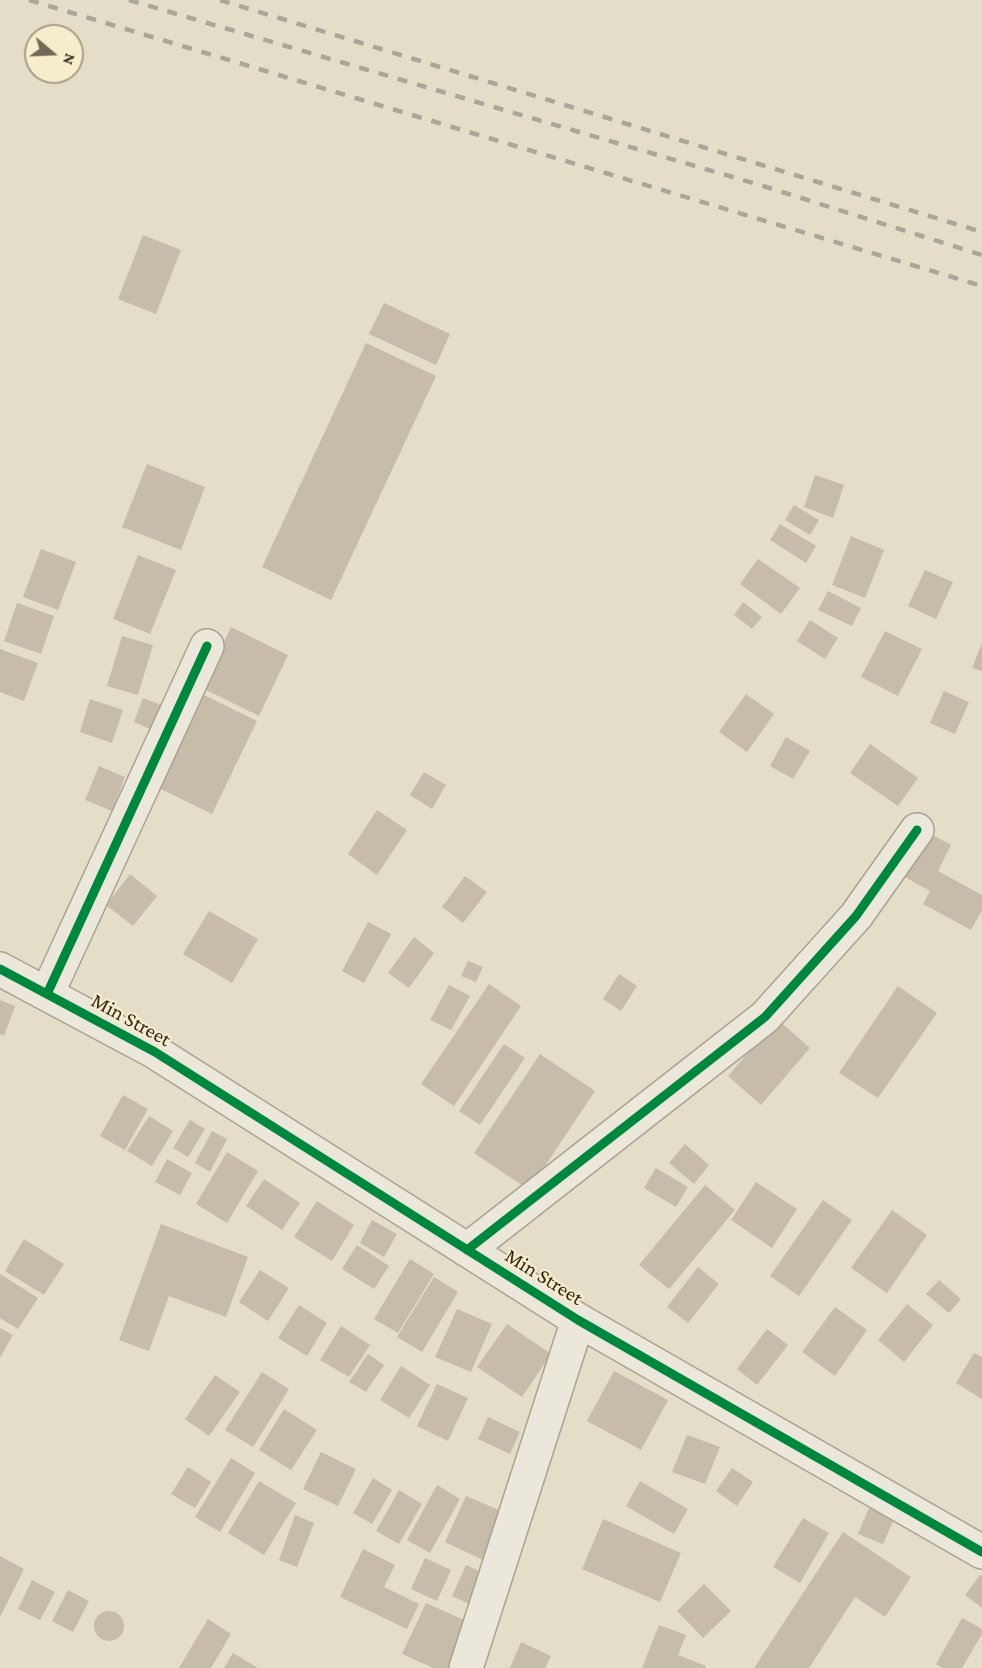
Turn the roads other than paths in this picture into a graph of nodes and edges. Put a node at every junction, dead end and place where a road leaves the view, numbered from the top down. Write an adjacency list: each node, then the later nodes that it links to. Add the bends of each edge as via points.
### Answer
1 (207, 646): 4 (street)
2 (916, 830): 5 (street, via 856,916 765,1017)
3 (0, 969): 4 (street, Min Street)
4 (47, 994): 5 (street, Min Street, via 155,1052)
5 (468, 1250): 6 (street, Min Street)
6 (578, 1320): 7 (street, Min Street); 8 (street)
7 (982, 1552)
8 (466, 1668)

